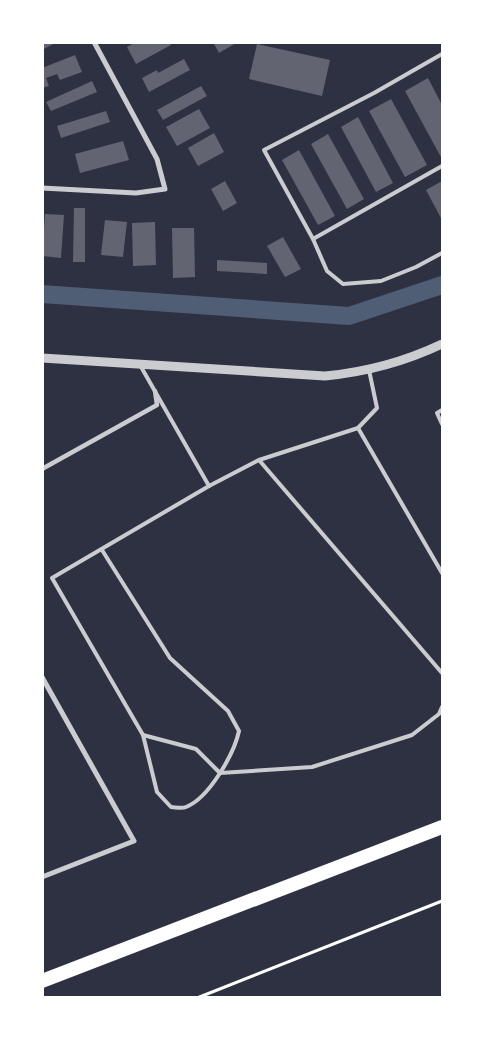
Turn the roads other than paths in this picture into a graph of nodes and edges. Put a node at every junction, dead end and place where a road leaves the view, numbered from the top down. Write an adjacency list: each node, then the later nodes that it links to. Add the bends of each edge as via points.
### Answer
1 (94, 42): 4 (street, via 157,160 165,189 136,193)
2 (442, 54): 5 (lane, via 264,150)
3 (442, 166): 5 (lane)
4 (42, 188)
5 (313, 239): 6 (lane, via 327,271 343,284 381,281)
6 (442, 252)
7 (442, 344): 10 (street, via 416,357)
8 (42, 358): 9 (street)
9 (140, 365): 10 (street, via 325,376); 11 (lane)
10 (369, 370): 14 (lane, via 377,408)
11 (155, 391): 16 (street, via 157,405); 17 (lane)
12 (442, 410): 13 (lane, via 437,414)
13 (442, 424)
14 (358, 428): 15 (lane); 19 (lane)
15 (259, 460): 17 (lane); 20 (lane)
16 (42, 469)
17 (209, 486): 18 (lane)
18 (102, 550): 23 (lane, via 52,578); 24 (lane, via 170,658 228,711 239,731)
19 (442, 573)
20 (442, 673)
21 (42, 677): 26 (street, via 134,841)
22 (442, 707): 24 (lane, via 439,714 412,735 312,767)
23 (143, 736): 24 (lane, via 196,749); 24 (lane, via 157,792 171,807 185,808 201,797)
24 (220, 773)
25 (442, 826): 27 (highway)
26 (42, 877)
27 (42, 981)

